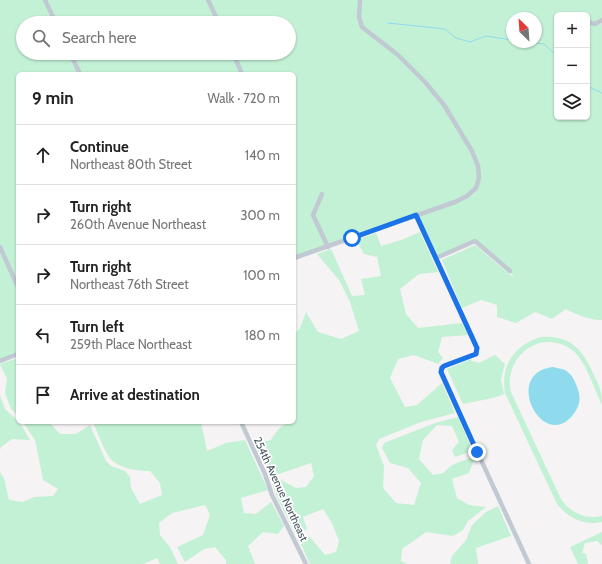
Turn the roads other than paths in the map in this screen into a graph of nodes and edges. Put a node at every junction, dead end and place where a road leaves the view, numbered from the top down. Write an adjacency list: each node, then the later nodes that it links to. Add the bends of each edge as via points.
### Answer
1 (45, 0): 4 (street)
2 (208, 0): 5 (street)
3 (360, 0): 13 (street, via 358,17 362,27 398,55 425,82 444,105 472,151 478,166 479,178 476,188 467,196)
4 (53, 16)
5 (216, 16)
6 (602, 20): 7 (street, via 595,24)
7 (590, 23)
8 (73, 60): 10 (street)
9 (236, 60): 11 (street)
10 (79, 72)
11 (241, 72)
12 (322, 194): 15 (street, via 312,215)
13 (416, 215): 15 (street); 17 (street)
14 (0, 247): 19 (street)
15 (328, 247): 16 (street)
16 (296, 257)
17 (436, 258): 18 (street, via 475,241); 24 (street, via 477,348 476,354 444,366 441,372)
18 (510, 271)
19 (16, 283)
20 (16, 355): 21 (street)
21 (0, 361)
22 (242, 424): 23 (street, 254th Avenue Northeast, via 272,495)
23 (306, 564)
24 (529, 564)

